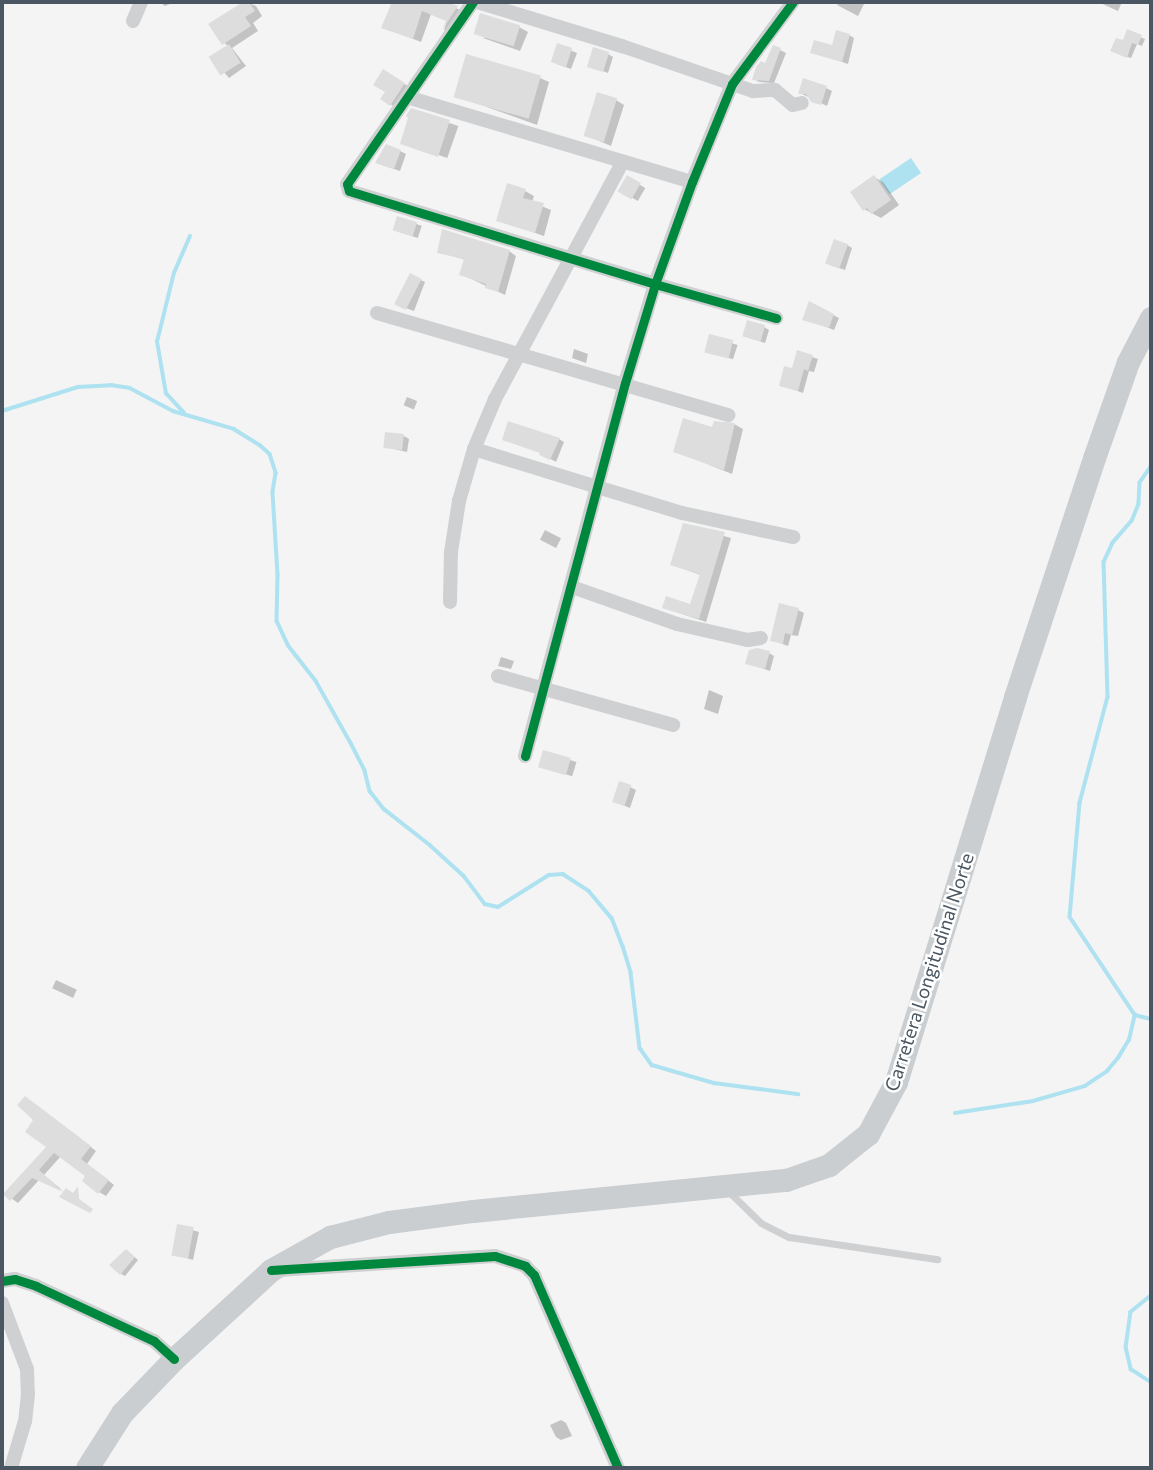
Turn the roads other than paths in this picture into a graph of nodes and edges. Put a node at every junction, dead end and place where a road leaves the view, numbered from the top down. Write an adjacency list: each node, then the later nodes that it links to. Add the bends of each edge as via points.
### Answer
1 (142, 2): 4 (street)
2 (793, 2): 5 (street)
3 (472, 3): 5 (street); 6 (street)
4 (133, 21)
5 (732, 84): 7 (street, via 753,91 775,90 793,105); 9 (street)
6 (407, 97): 8 (street); 10 (street, via 346,184 349,191)
7 (802, 103)
8 (622, 163): 9 (street); 10 (street)
9 (692, 182): 11 (street)
10 (570, 258): 11 (street); 15 (street)
11 (655, 284): 13 (street); 16 (street)
12 (377, 313): 15 (street)
13 (776, 318)
14 (1151, 318): 28 (main road, Carretera Longitudinal Norte, via 1109,413 888,1100 868,1134 829,1165 786,1180)
15 (519, 353): 16 (street); 18 (street)
16 (625, 383): 17 (street); 19 (street)
17 (729, 415)
18 (474, 449): 19 (street); 22 (street, via 451,552)
19 (597, 485): 20 (street, via 682,513); 21 (street)
20 (793, 537)
21 (572, 587): 23 (street, via 677,624 748,640); 25 (street)
22 (450, 602)
23 (761, 638)
24 (498, 676): 25 (street)
25 (544, 688): 26 (street); 27 (street)
26 (673, 725)
27 (525, 756)
28 (724, 1187): 29 (lane, via 761,1223 789,1237); 30 (main road, Carretera Longitudinal Norte, via 389,1222 330,1237)
29 (937, 1259)
30 (271, 1270): 33 (main road, Carretera Longitudinal Norte); 36 (street, via 495,1256 525,1266 534,1275)
31 (2, 1281): 33 (street, via 15,1279 36,1286 154,1341)
32 (2, 1303): 34 (street, via 27,1369 25,1420)
33 (174, 1359): 35 (main road, Carretera Longitudinal Norte, via 122,1413)
34 (11, 1468)
35 (87, 1468)
36 (618, 1468)

